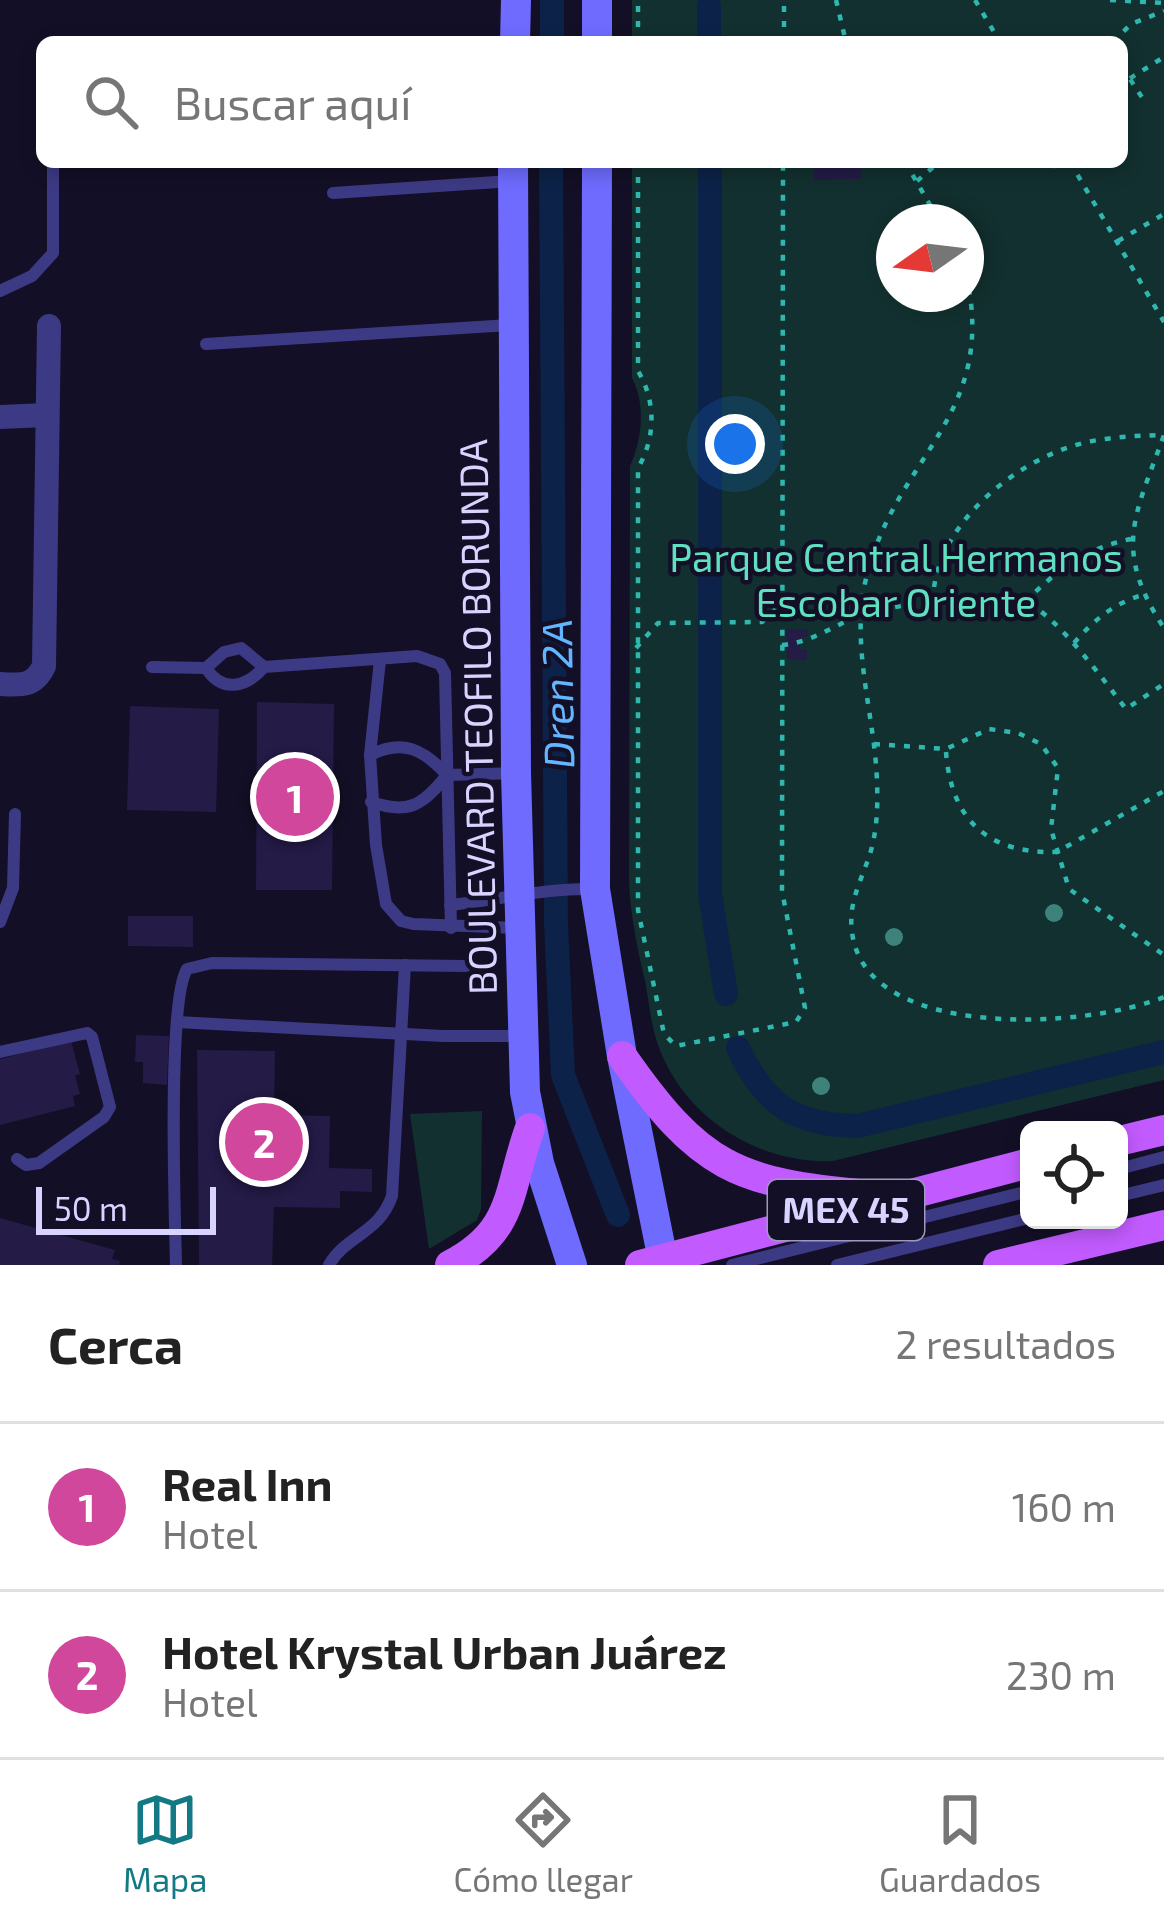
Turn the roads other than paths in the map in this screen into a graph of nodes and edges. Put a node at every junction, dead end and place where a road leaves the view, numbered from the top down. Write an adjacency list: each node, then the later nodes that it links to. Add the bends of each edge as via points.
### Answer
1 (516, 0): 3 (main road)
2 (597, 0): 4 (main road)
3 (514, 36)
4 (597, 36)
5 (53, 168): 9 (lane, via 52,253 32,276)
6 (597, 168): 25 (main road)
7 (513, 171): 8 (lane); 10 (main road, BOULEVARD TEOFILO BORUNDA)
8 (333, 193)
9 (0, 291)
10 (512, 325): 12 (lane); 21 (main road, BOULEVARD TEOFILO BORUNDA)
11 (49, 326): 13 (street)
12 (206, 344)
13 (46, 415): 14 (street); 19 (street, via 44,666 26,685)
14 (0, 417)
15 (380, 660): 17 (lane); 20 (lane); 22 (lane, via 418,656 440,664)
16 (152, 667): 18 (lane)
17 (264, 667): 18 (lane, via 232,649); 18 (lane, via 233,686 213,680)
18 (206, 668)
19 (0, 684)
20 (370, 755): 22 (lane, via 413,748); 23 (lane)
21 (516, 773): 22 (lane); 26 (main road, BOULEVARD TEOFILO BORUNDA)
22 (447, 775): 23 (lane, via 427,800 400,808); 27 (lane)
23 (371, 802): 29 (lane, via 391,913)
24 (15, 814): 28 (lane, via 13,889)
25 (586, 889): 26 (lane); 37 (main road)
26 (527, 891): 27 (lane); 30 (main road, BOULEVARD TEOFILO BORUNDA)
27 (450, 905): 29 (lane)
28 (0, 922)
29 (451, 928): 30 (lane)
30 (520, 928): 35 (main road, BOULEVARD TEOFILO BORUNDA)
31 (405, 965): 32 (lane); 33 (lane, via 197,964 181,979); 34 (lane)
32 (466, 966)
33 (176, 1022): 34 (lane); 52 (lane)
34 (403, 1034): 35 (lane); 53 (lane, via 392,1196 377,1224)
35 (522, 1036): 38 (main road, BOULEVARD TEOFILO BORUNDA)
36 (0, 1052): 42 (lane, via 87,1033 110,1107 39,1163)
37 (622, 1056): 48 (main road, via 682,1132 737,1171 801,1189); 51 (main road)
38 (530, 1128): 54 (main road, via 497,1232); 55 (main road, BOULEVARD TEOFILO BORUNDA)
39 (1164, 1130): 40 (main road)
40 (1128, 1139)
41 (1164, 1157): 44 (lane)
42 (16, 1159)
43 (1020, 1165): 48 (main road, MEX 45)
44 (1128, 1167)
45 (1164, 1185): 47 (lane)
46 (1020, 1193): 56 (lane)
47 (1128, 1194)
48 (893, 1197): 51 (main road, MEX 45)
49 (1020, 1220): 57 (lane)
50 (1164, 1225): 58 (main road)
51 (654, 1263)
52 (176, 1265)
53 (328, 1265)
54 (450, 1265)
55 (572, 1265)
56 (732, 1265)
57 (837, 1265)
58 (998, 1265)

